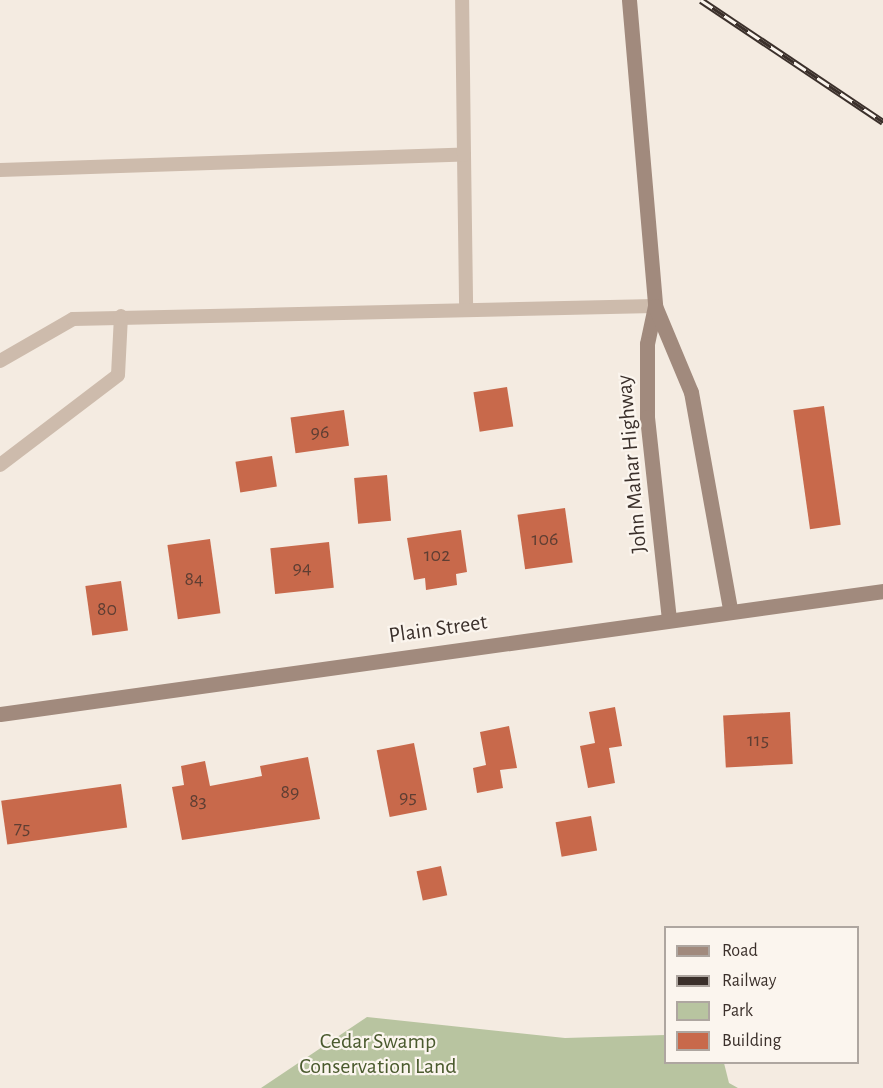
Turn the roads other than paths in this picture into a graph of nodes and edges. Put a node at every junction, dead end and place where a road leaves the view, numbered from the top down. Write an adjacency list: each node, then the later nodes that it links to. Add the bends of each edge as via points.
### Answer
1 (462, 0): 3 (lane)
2 (629, 0): 5 (street, John Mahar Highway)
3 (464, 155): 4 (lane); 6 (lane)
4 (0, 170)
5 (655, 306): 6 (lane); 11 (street, John Mahar Highway, via 691,392); 12 (street, John Mahar Highway, via 647,344 646,409)
6 (466, 307): 7 (lane)
7 (122, 316): 8 (lane, via 74,319); 9 (lane, via 118,375)
8 (0, 361)
9 (0, 465)
10 (883, 591): 11 (street, Plain Street)
11 (730, 609): 12 (street, Plain Street)
12 (669, 619): 13 (street, Plain Street)
13 (0, 714)

